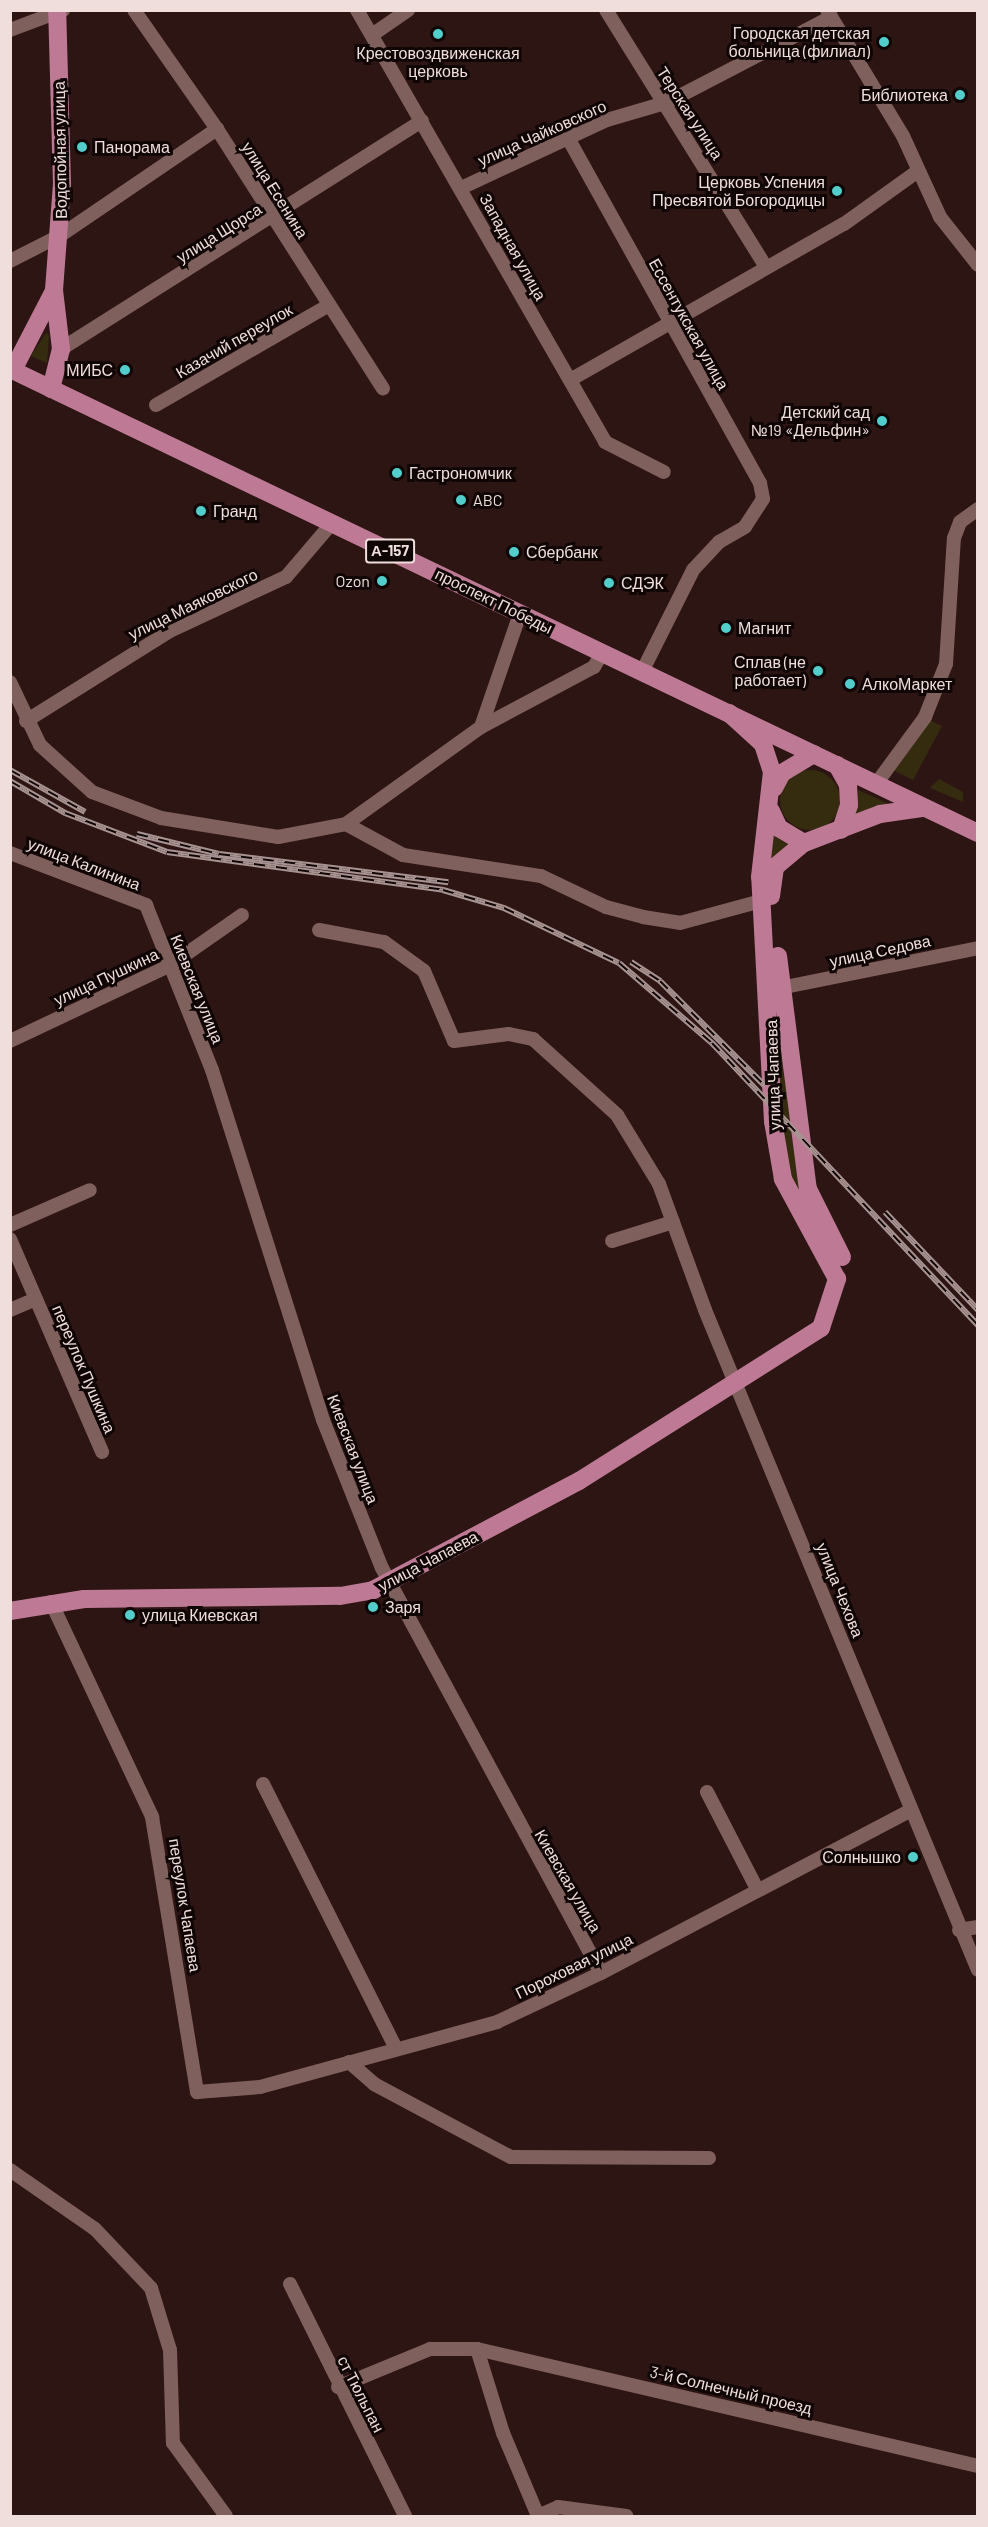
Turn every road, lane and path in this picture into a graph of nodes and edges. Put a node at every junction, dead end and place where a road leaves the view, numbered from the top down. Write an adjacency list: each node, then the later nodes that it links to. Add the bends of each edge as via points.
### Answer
1 (134, 10): 11 (street, улица Есенина)
2 (357, 10): 8 (street, Западная улица)
3 (408, 10): 8 (street)
4 (606, 10): 9 (street, Терская улица)
5 (59, 11): 7 (street); 16 (main road, Водопойная улица)
6 (829, 14): 9 (street, улица Чайковского); 13 (street)
7 (10, 30)
8 (372, 35): 10 (street, Западная улица)
9 (668, 102): 12 (street, улица Чайковского); 18 (street, Терская улица)
10 (422, 121): 14 (street, Западная улица); 15 (street, улица Щорса)
11 (217, 129): 15 (street, улица Есенина); 16 (street)
12 (568, 138): 14 (street, улица Чайковского); 22 (street, Ессентукская улица)
13 (918, 171): 18 (street, via 844,224); 19 (street, via 940,217)
14 (461, 188): 25 (street, Западная улица)
15 (274, 219): 21 (street, улица Есенина); 23 (street, улица Щорса)
16 (61, 235): 17 (street); 20 (main road, Водопойная улица)
17 (10, 261)
18 (764, 264): 22 (street)
19 (978, 265)
20 (54, 290): 23 (main road, Водопойная улица); 24 (main road, Водопойная улица)
21 (329, 305): 27 (street, улица Есенина); 28 (street, Казачий переулок)
22 (669, 323): 25 (street); 34 (street, Ессентукская улица, via 760,483 763,498 745,527 719,542 697,564)
23 (61, 349): 26 (main road, Водопойная улица)
24 (11, 372): 26 (main road, проспект Победы / А-157)
25 (570, 380): 29 (street, Западная улица, via 613,450)
26 (51, 389): 31 (main road, проспект Победы / А-157)
27 (383, 389)
28 (156, 405)
29 (664, 472)
30 (978, 509): 41 (street, via 960,522 954,538 946,664 925,717)
31 (332, 524): 32 (main road, проспект Победы / А-157); 37 (street, улица Маяковского, via 306,560 286,577 170,631)
32 (520, 614): 33 (main road, проспект Победы / А-157); 38 (street)
33 (602, 653): 34 (main road, проспект Победы / А-157); 38 (street, via 594,668)
34 (642, 672): 36 (main road, проспект Победы / А-157)
35 (10, 682): 37 (street)
36 (729, 712): 39 (main road, проспект Победы / А-157); 42 (main road, улица Чапаева, via 763,744)
37 (26, 720): 45 (street, via 40,745 77,781 160,818 279,837)
38 (481, 727): 45 (street)
39 (814, 754): 40 (main road, проспект Победы / А-157); 42 (main road, via 782,773)
40 (837, 765): 41 (main road, проспект Победы / А-157); 46 (main road, via 848,785 849,805)
41 (876, 784): 43 (main road, проспект Победы / А-157)
42 (774, 788): 44 (main road, улица Чапаева)
43 (925, 807): 46 (main road, улица Чапаева, via 880,814); 47 (main road, проспект Победы / А-157)
44 (771, 811): 48 (main road, via 779,828); 50 (main road, улица Чапаева, via 763,832)
45 (346, 824): 50 (street, via 403,855 541,876 606,907 644,917 680,922)
46 (840, 830): 48 (main road, улица Чапаева)
47 (978, 833)
48 (804, 843): 65 (main road, улица Чапаева, via 775,867 771,899 808,1189 843,1258 848,1286 840,1321 818,1346)
49 (10, 853): 51 (street, улица Калинина)
50 (761, 901): 65 (main road, улица Чапаева, via 772,1121 783,1179 837,1279 821,1328)
51 (146, 905): 55 (street, Киевская улица)
52 (242, 915): 55 (street, улица Пушкина)
53 (319, 930): 59 (street, улица Чехова, via 384,942 424,971 454,1041 509,1034 533,1040 564,1063 617,1115 659,1184)
54 (978, 948): 56 (street, улица Седова)
55 (169, 966): 57 (street, улица Пушкина); 67 (street, Киевская улица, via 212,1070 323,1420)
56 (790, 986)
57 (10, 1041)
58 (90, 1190): 60 (street)
59 (673, 1222): 62 (street); 65 (street, улица Чехова)
60 (10, 1225)
61 (10, 1239): 63 (street, переулок Пушкина)
62 (612, 1241)
63 (36, 1299): 64 (street, переулок Пушкина); 66 (street, переулок Пушкина)
64 (10, 1310)
65 (736, 1384): 67 (main road, улица Чапаева, via 579,1481); 72 (street, улица Чехова)
66 (102, 1452)
67 (389, 1582): 68 (main road, улица Чапаева, via 340,1596); 77 (street, Киевская улица)
68 (51, 1602): 69 (main road, улица Чапаева); 80 (street, переулок Чапаева, via 153,1817)
69 (10, 1611)
70 (263, 1784): 78 (street)
71 (706, 1792): 73 (street)
72 (911, 1810): 73 (street, Пороховая улица); 75 (street, улица Чехова)
73 (758, 1891): 77 (street, Пороховая улица)
74 (978, 1927): 75 (street)
75 (960, 1930): 76 (street, улица Чехова)
76 (978, 1970)
77 (601, 1973): 78 (street, Пороховая улица, via 497,2022)
78 (396, 2049): 79 (street, Пороховая улица)
79 (349, 2062): 80 (street, Пороховая улица, via 260,2087); 81 (street, via 374,2084 511,2157)
80 (197, 2092)
81 (710, 2158)
82 (10, 2170): 88 (street, via 95,2229 151,2288 170,2350 172,2444)
83 (290, 2284): 85 (street, ст Тюльпан)
84 (477, 2349): 85 (street, 3-й Солнечный проезд, via 430,2349); 86 (street, 3-й Солнечный проезд); 87 (street, via 503,2433)
85 (338, 2387): 89 (street, ст Тюльпан)
86 (978, 2466)
87 (538, 2516): 90 (street, via 558,2506)
88 (226, 2517)
89 (405, 2517)
90 (626, 2517)

